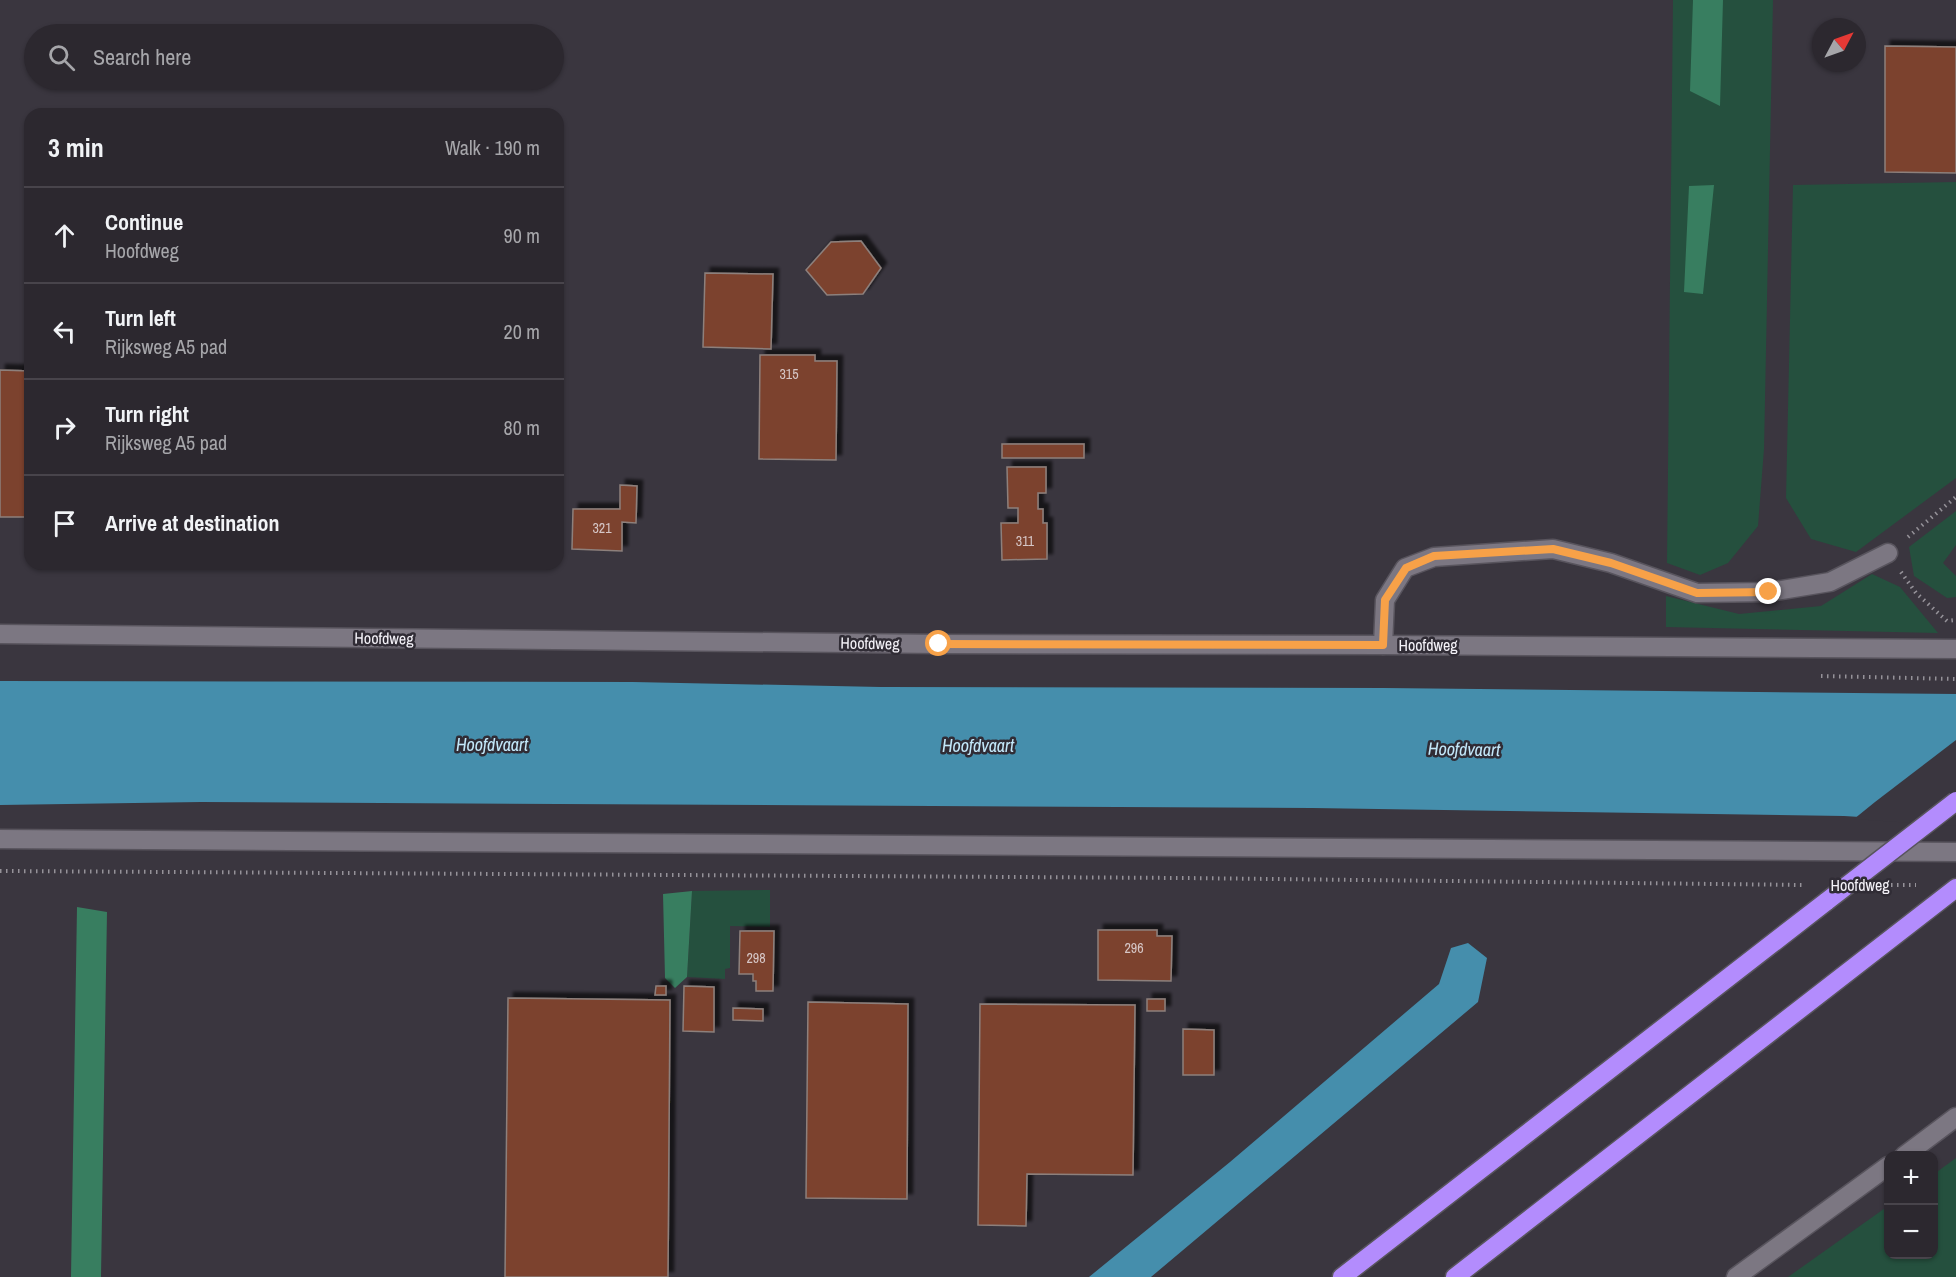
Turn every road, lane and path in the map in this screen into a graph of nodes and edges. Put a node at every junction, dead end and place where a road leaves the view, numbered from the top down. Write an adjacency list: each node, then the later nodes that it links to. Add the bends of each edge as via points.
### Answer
1 (1956, 497): 2 (path)
2 (1888, 553): 3 (path, via 1916,593 1947,621); 5 (street, via 1830,582 1769,592 1697,593 1611,563 1553,549 1434,556 1406,568 1385,600)
3 (1956, 620)
4 (0, 634): 5 (street, Hoofdweg)
5 (1383, 645): 6 (street, Hoofdweg)
6 (1956, 649)
7 (1956, 801): 18 (highway, bridge)
8 (0, 839): 9 (street, Hoofdweg)
9 (1956, 852)
10 (0, 871): 11 (path, Hoofdweg)
11 (1807, 885)
12 (1887, 885): 13 (path, Hoofdweg)
13 (1922, 885)
14 (1956, 888): 19 (highway)
15 (1956, 1117): 16 (street)
16 (1909, 1151)
17 (1884, 1170): 20 (street)
18 (1342, 1277)
19 (1455, 1277)
20 (1736, 1277)

